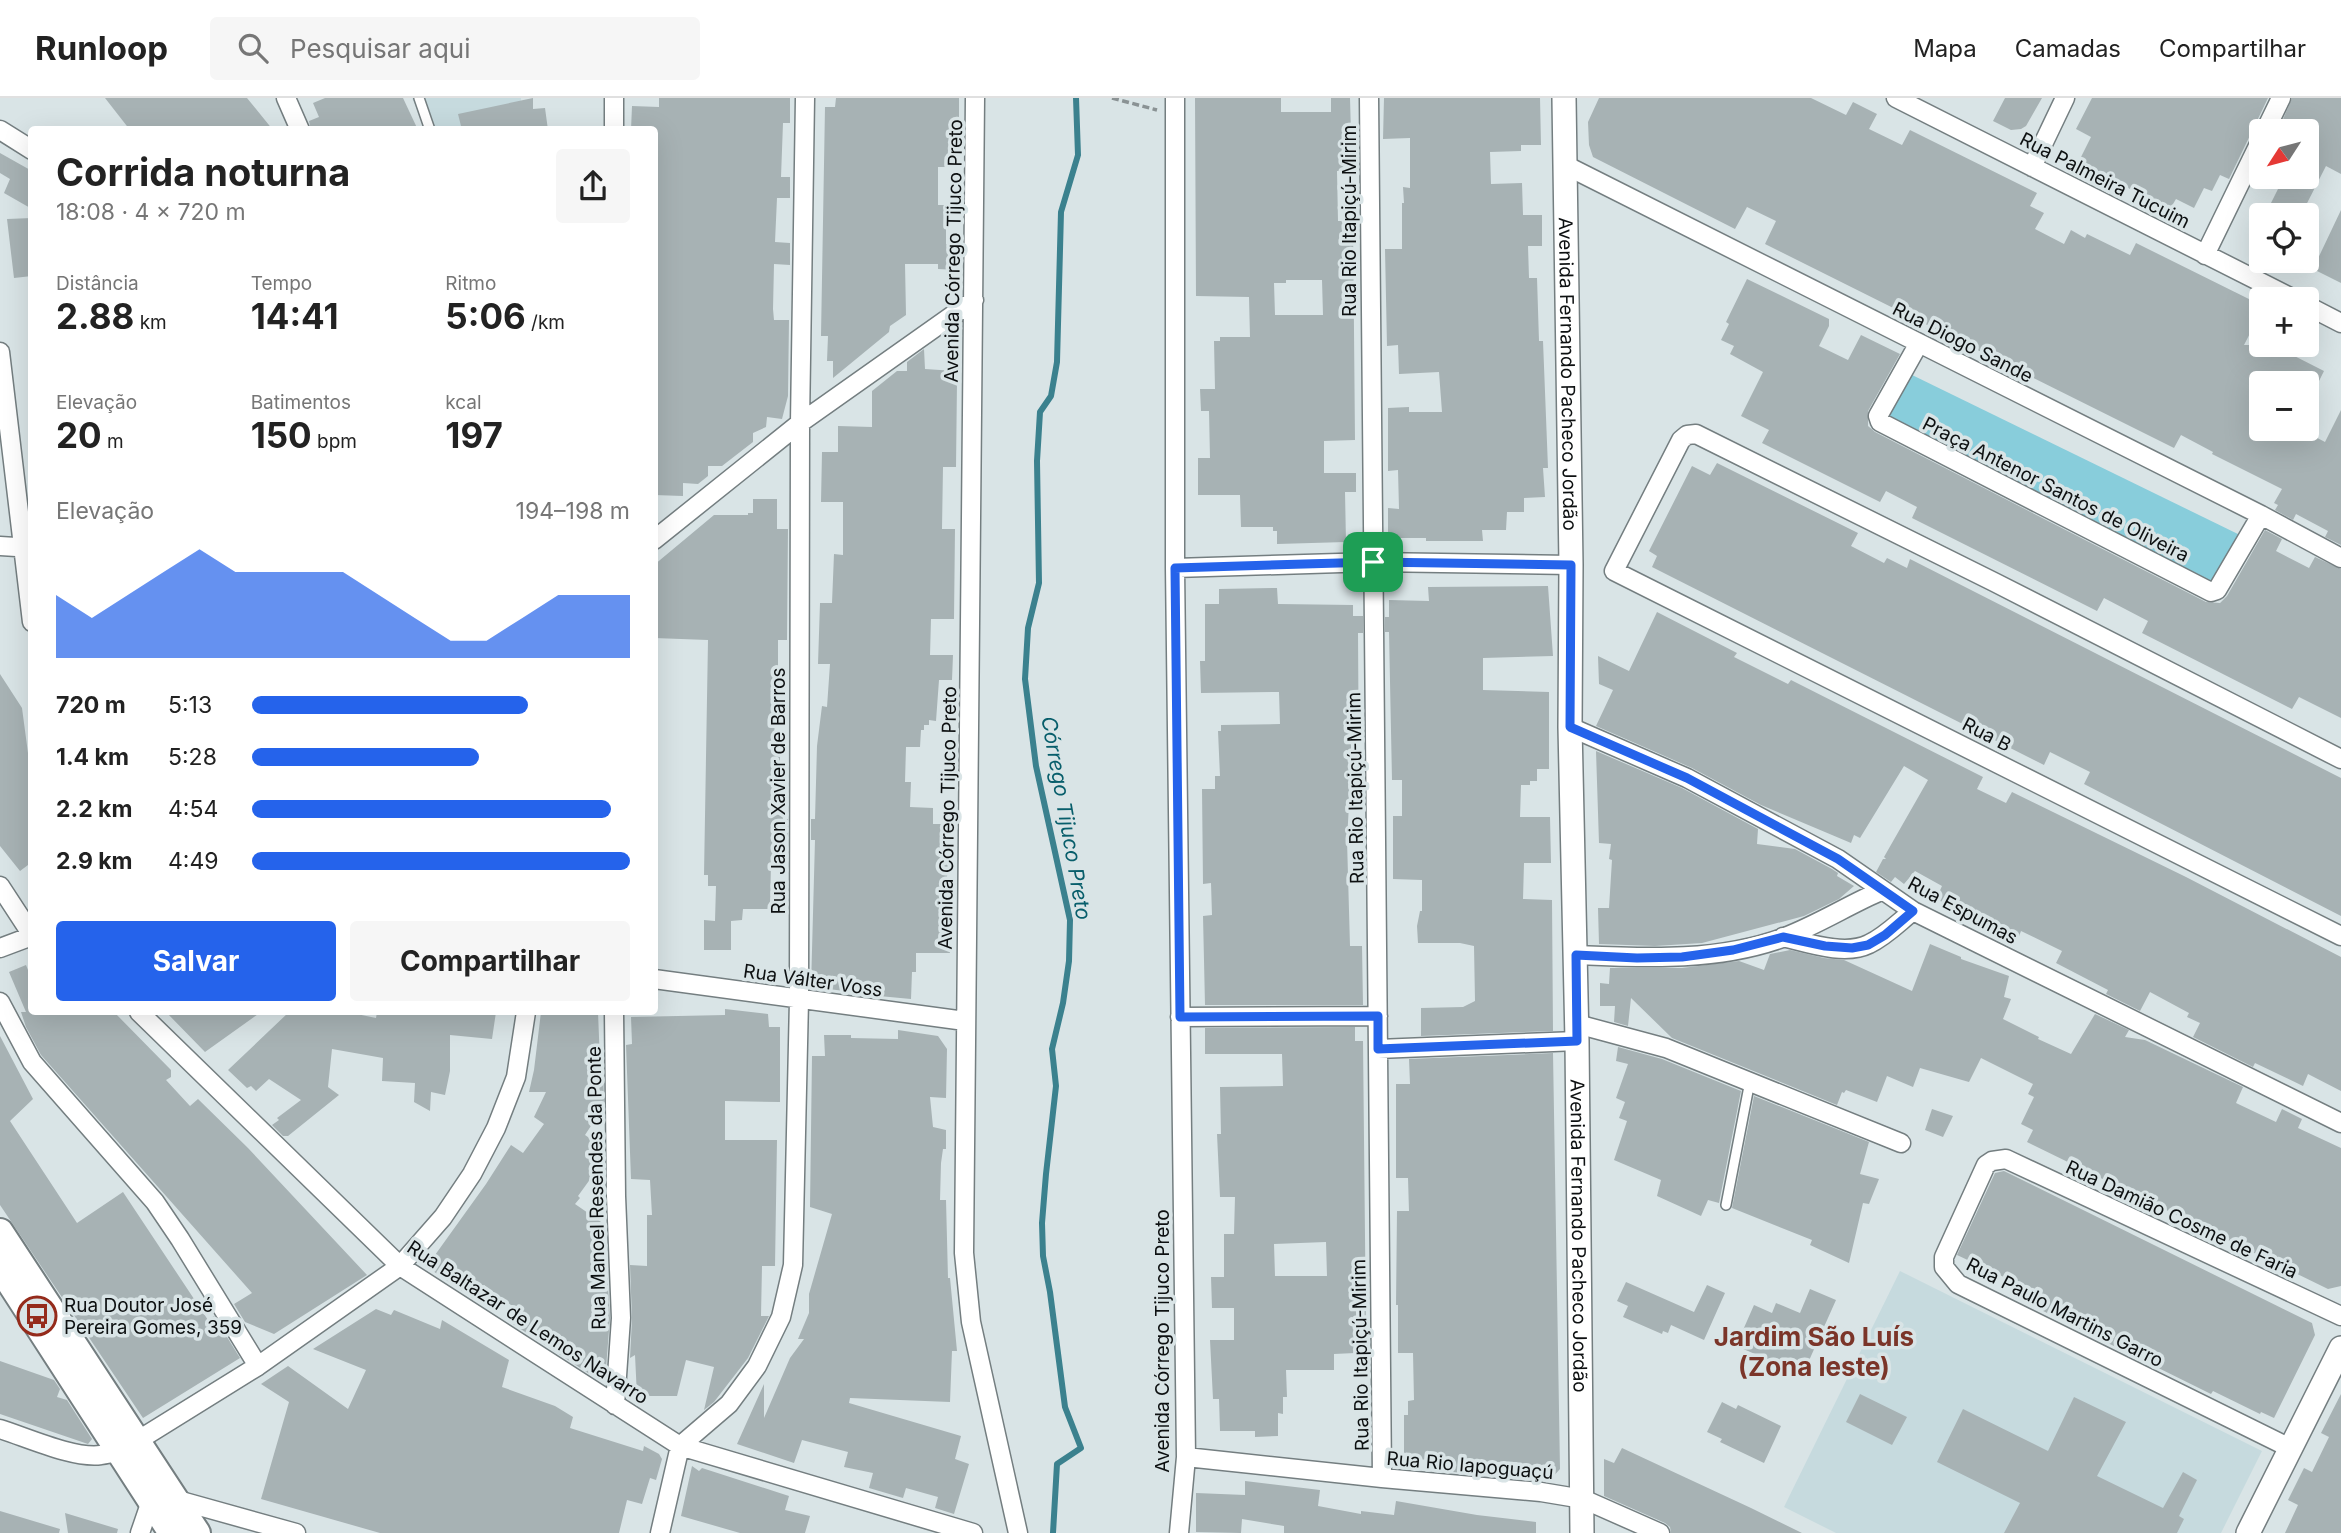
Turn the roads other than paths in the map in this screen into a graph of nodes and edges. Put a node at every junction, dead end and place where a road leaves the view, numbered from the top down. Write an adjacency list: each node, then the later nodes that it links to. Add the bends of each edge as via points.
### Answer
1 (286, 98): 13 (street)
2 (419, 98): 14 (lane)
3 (614, 98): 15 (street)
4 (805, 98): 28 (street, Rua Jason Xavier de Barros)
5 (975, 98): 23 (street, Avenida Córrego Tijuco Preto)
6 (1369, 98): 34 (street, Rua Rio Itapiçú-Mirim)
7 (1564, 98): 19 (street, Avenida Fernando Pacheco Jordão)
8 (1896, 98): 20 (street, Rua Palmeira Tucuim)
9 (2065, 98): 20 (street)
10 (2281, 98): 12 (street)
11 (1176, 106): 36 (street, Avenida Córrego Tijuco Preto)
12 (2271, 119)
13 (298, 126)
14 (429, 126)
15 (614, 126)
16 (0, 130): 17 (street)
17 (28, 148)
18 (2249, 164): 21 (street)
19 (1565, 165): 26 (street, Rua Diogo Sande); 35 (street, Avenida Fernando Pacheco Jordão)
20 (2032, 167): 21 (street, Rua Palmeira Tucuim)
21 (2205, 255): 22 (street, Rua Palmeira Tucuim)
22 (2270, 287)
23 (974, 300): 28 (street); 56 (street, Avenida Córrego Tijuco Preto)
24 (2319, 312): 25 (street)
25 (2341, 323)
26 (1919, 343): 29 (street, Rua Diogo Sande); 29 (street, Praça Antenor Santos de Oliveira, via 1878,416 1880,422 2211,592 2217,590)
27 (0, 352): 32 (street)
28 (800, 423): 30 (street); 49 (street, Rua Jason Xavier de Barros)
29 (2261, 515): 33 (street, Rua Diogo Sande)
30 (658, 537)
31 (0, 546): 32 (street)
32 (27, 547)
33 (2341, 558)
34 (1373, 562): 35 (street); 36 (street); 54 (street, Rua Rio Itapiçú-Mirim)
35 (1571, 565): 37 (street, Avenida Fernando Pacheco Jordão)
36 (1175, 568): 55 (street, Avenida Córrego Tijuco Preto)
37 (1570, 727): 40 (street, Rua Espumas, via 1687,778 1838,859); 47 (street, Avenida Fernando Pacheco Jordão)
38 (2341, 759): 43 (street, Rua B, via 1696,434 1681,440 1614,571)
39 (0, 886): 42 (street)
40 (1883, 890): 41 (street, Rua Espumas); 44 (street)
41 (1913, 911): 44 (street, via 1868,945 1825,946); 60 (street, Rua Espumas)
42 (28, 930)
43 (2341, 936)
44 (1783, 937): 47 (street, via 1682,957)
45 (28, 938): 46 (street)
46 (0, 948)
47 (1576, 955): 57 (street, Avenida Fernando Pacheco Jordão)
48 (658, 980): 49 (street, Rua Válter Voss)
49 (799, 1000): 56 (street, Rua Válter Voss); 73 (street, Rua Jason Xavier de Barros, via 793,1265 781,1317 757,1366 729,1404)
50 (0, 1002): 69 (street, via 32,1062 168,1220)
51 (142, 1015): 65 (street, Rua Baltazar de Lemos Navarro)
52 (526, 1015): 65 (street, via 516,1077 496,1128 450,1206)
53 (614, 1015): 70 (street, Rua Manoel Resendes da Ponte, via 621,1318)
54 (1378, 1016): 55 (street); 58 (street, Rua Rio Itapiçú-Mirim)
55 (1180, 1017): 75 (street, Avenida Córrego Tijuco Preto)
56 (965, 1021): 85 (street, Avenida Córrego Tijuco Preto, via 964,1253 971,1322)
57 (1577, 1033): 58 (street); 59 (street, via 1666,1048); 77 (street, Avenida Fernando Pacheco Jordão)
58 (1378, 1049): 76 (street, Rua Rio Itapiçú-Mirim)
59 (1750, 1081): 61 (street); 63 (lane)
60 (2341, 1123)
61 (1901, 1143)
62 (2006, 1160): 67 (street, Rua Damião Cosme de Faria); 74 (street, Rua Paulo Martins Garro, via 1986,1165 1944,1257 1950,1276 1958,1284)
63 (1726, 1205)
64 (0, 1232): 72 (main road)
65 (400, 1266): 69 (street); 70 (street, Rua Baltazar de Lemos Navarro)
66 (0, 1267): 72 (main road)
67 (2341, 1317)
68 (2341, 1348): 74 (street)
69 (257, 1366): 72 (street)
70 (615, 1405): 73 (street, Rua Baltazar de Lemos Navarro)
71 (0, 1429): 72 (street, via 85,1455)
72 (127, 1446): 78 (main road)
73 (680, 1446): 83 (street); 84 (street, Rua Baltazar de Lemos Navarro)
74 (2290, 1448): 89 (street)
75 (1186, 1457): 76 (street, Rua Rio Iapoguaçú); 86 (street, Avenida Córrego Tijuco Preto)
76 (1382, 1478): 77 (street, Rua Rio Iapoguaçú)
77 (1583, 1499): 87 (street, Avenida Fernando Pacheco Jordão); 88 (street, Rua Rio Iapoguaçú)
78 (162, 1500): 79 (street); 80 (main road); 81 (main road); 82 (street)
79 (140, 1533)
80 (172, 1533)
81 (197, 1533)
82 (296, 1533)
83 (660, 1533)
84 (974, 1533)
85 (1018, 1533)
86 (1179, 1533)
87 (1582, 1533)
88 (1660, 1533)
89 (2248, 1533)

